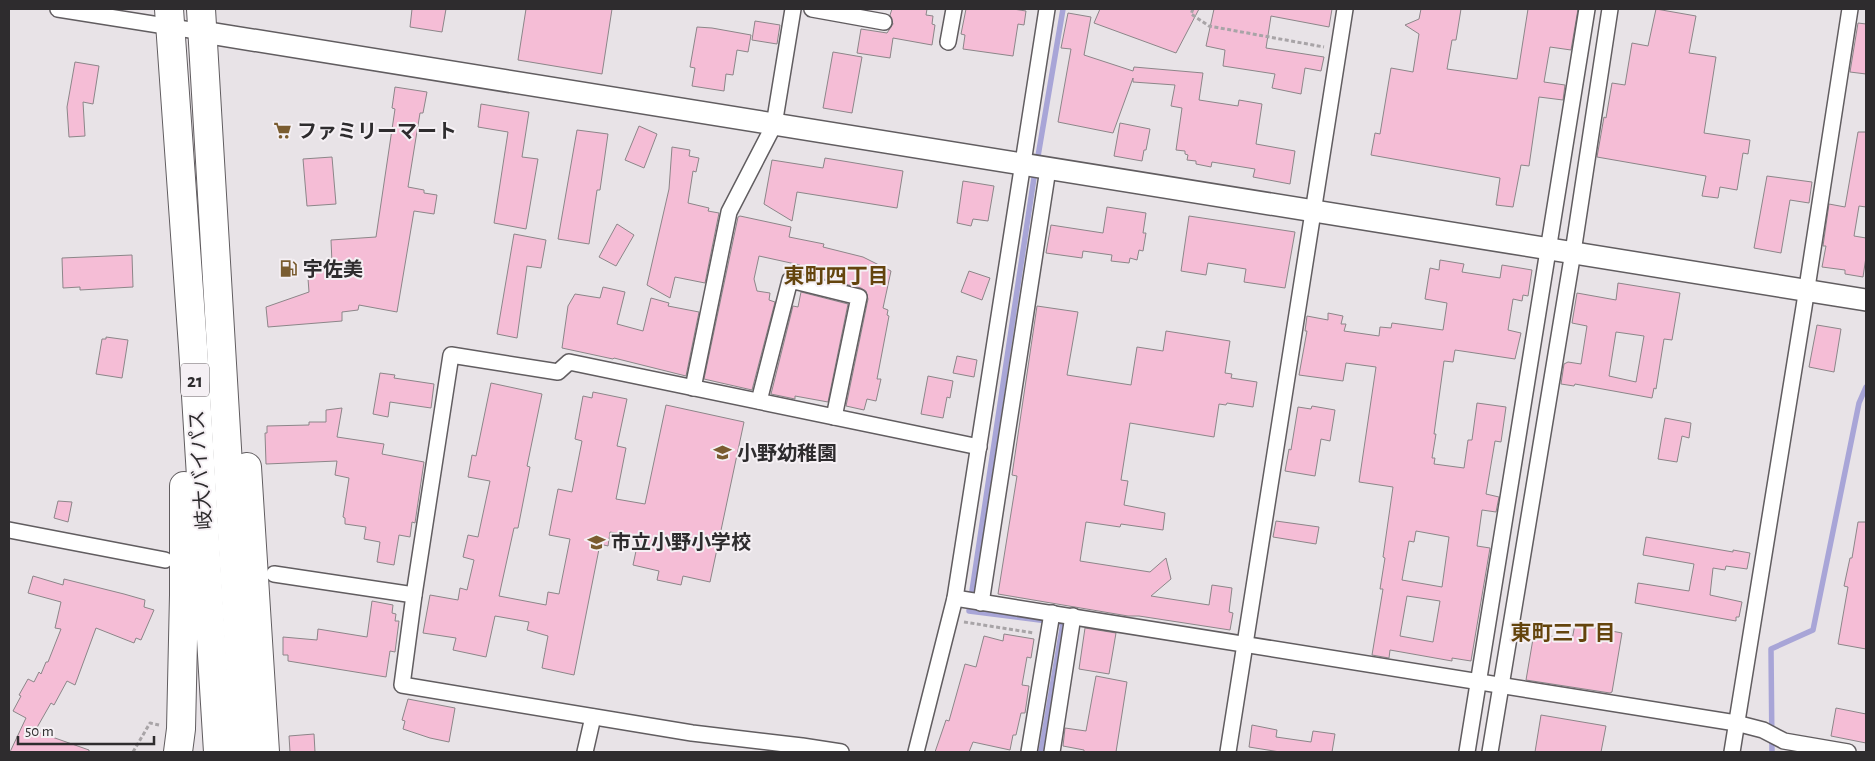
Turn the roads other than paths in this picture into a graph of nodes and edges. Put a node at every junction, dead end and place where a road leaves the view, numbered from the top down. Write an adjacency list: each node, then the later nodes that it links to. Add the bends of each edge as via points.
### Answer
1 (58, 9): 10 (street)
2 (793, 9): 14 (street)
3 (812, 9): 12 (street)
4 (954, 9): 13 (street)
5 (1046, 9): 15 (street)
6 (1345, 9): 17 (street)
7 (1587, 9): 18 (street)
8 (1610, 9): 19 (street)
9 (1850, 9): 21 (street)
10 (169, 18): 11 (street); 23 (highway, 岐大バイパス / 21)
11 (202, 20): 14 (street); 20 (highway, 岐大バイパス / 21)
12 (884, 22)
13 (948, 42)
14 (774, 125): 15 (street); 24 (street, via 730,212)
15 (1023, 165): 16 (street); 27 (street)
16 (1048, 169): 17 (street); 33 (street)
17 (1314, 210): 18 (street); 36 (street)
18 (1549, 248): 19 (street); 37 (street)
19 (1573, 252): 21 (street); 38 (street)
20 (217, 260): 43 (highway, 岐大バイパス / 21); 44 (highway, 21, via 231,273 252,522)
21 (1805, 291): 22 (street); 40 (street)
22 (1866, 300)
23 (193, 347): 41 (highway, 21, via 183,369 184,595); 42 (highway, 岐大バイパス / 21)
24 (693, 388): 25 (street); 31 (street, via 569,362 558,372 451,355)
25 (759, 401): 26 (street); 26 (street, via 790,280 859,297)
26 (834, 417): 27 (street)
27 (979, 447): 32 (street)
28 (9, 530): 29 (street)
29 (165, 560)
30 (274, 574): 31 (street)
31 (414, 596): 39 (street, via 402,685)
32 (955, 598): 33 (street); 47 (street)
33 (981, 603): 34 (street)
34 (1052, 613): 35 (street); 48 (street)
35 (1073, 616): 36 (street); 49 (street)
36 (1246, 644): 37 (street); 50 (street)
37 (1478, 682): 38 (street); 51 (street)
38 (1501, 686): 40 (street); 52 (street)
39 (593, 717): 45 (street); 46 (street, via 692,734)
40 (1736, 723): 53 (street); 54 (street, via 1763,730 1784,741)
41 (178, 752)
42 (218, 752)
43 (245, 752)
44 (265, 752)
45 (585, 752)
46 (841, 752)
47 (916, 752)
48 (1029, 752)
49 (1052, 752)
50 (1228, 752)
51 (1467, 752)
52 (1490, 752)
53 (1732, 752)
54 (1843, 752)

